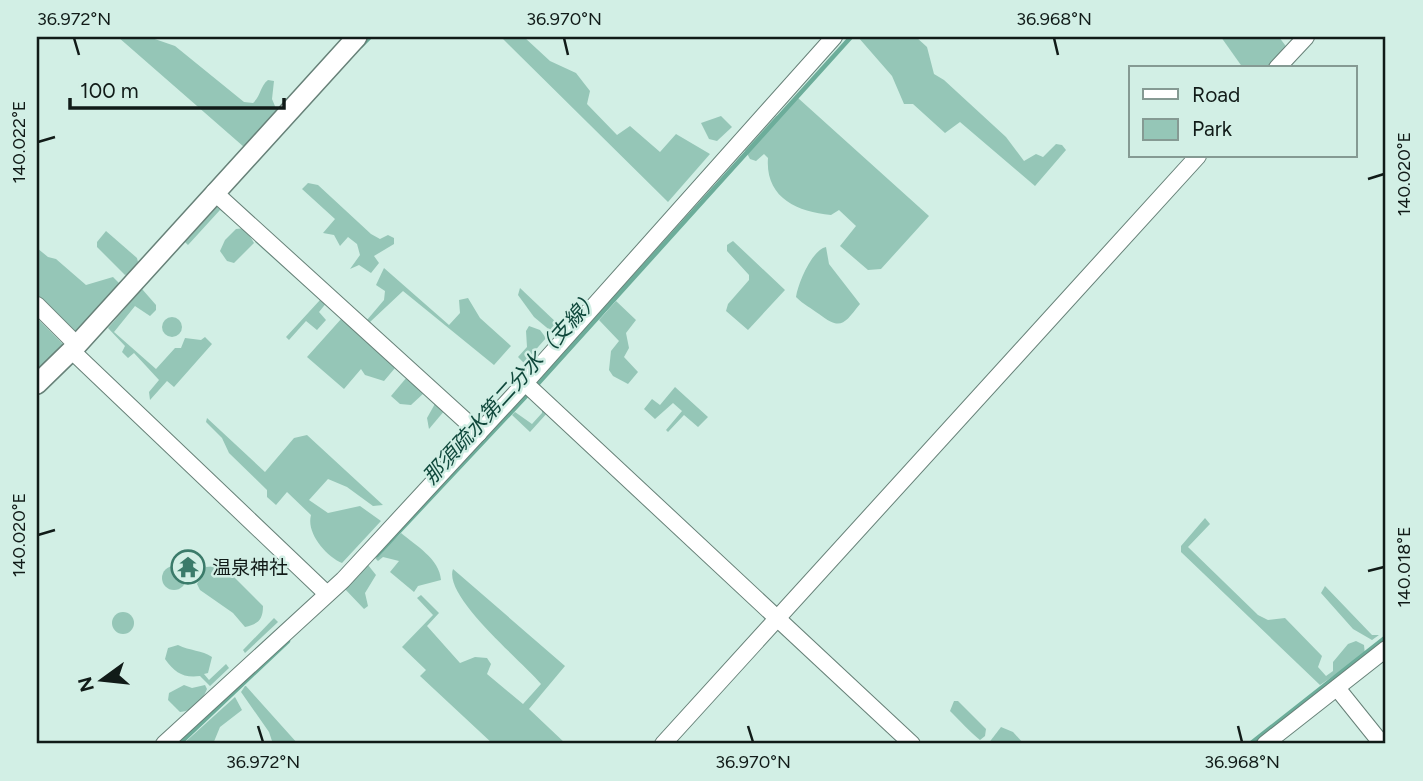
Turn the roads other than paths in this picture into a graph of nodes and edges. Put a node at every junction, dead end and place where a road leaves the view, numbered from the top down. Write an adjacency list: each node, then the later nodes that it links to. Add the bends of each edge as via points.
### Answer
1 (357, 37): 6 (street)
2 (834, 37): 9 (street)
3 (1306, 37): 4 (street)
4 (1279, 66)
5 (1196, 158): 13 (street)
6 (214, 192): 8 (street); 11 (street)
7 (37, 305): 8 (street)
8 (75, 348): 10 (street); 12 (street)
9 (525, 383): 11 (street); 13 (street)
10 (37, 384)
11 (479, 433): 12 (street)
12 (327, 594): 16 (street)
13 (779, 617): 17 (street); 18 (street)
14 (1386, 649): 15 (street)
15 (1337, 688): 19 (street); 20 (street)
16 (164, 744)
17 (663, 744)
18 (912, 744)
19 (1265, 744)
20 (1382, 744)

